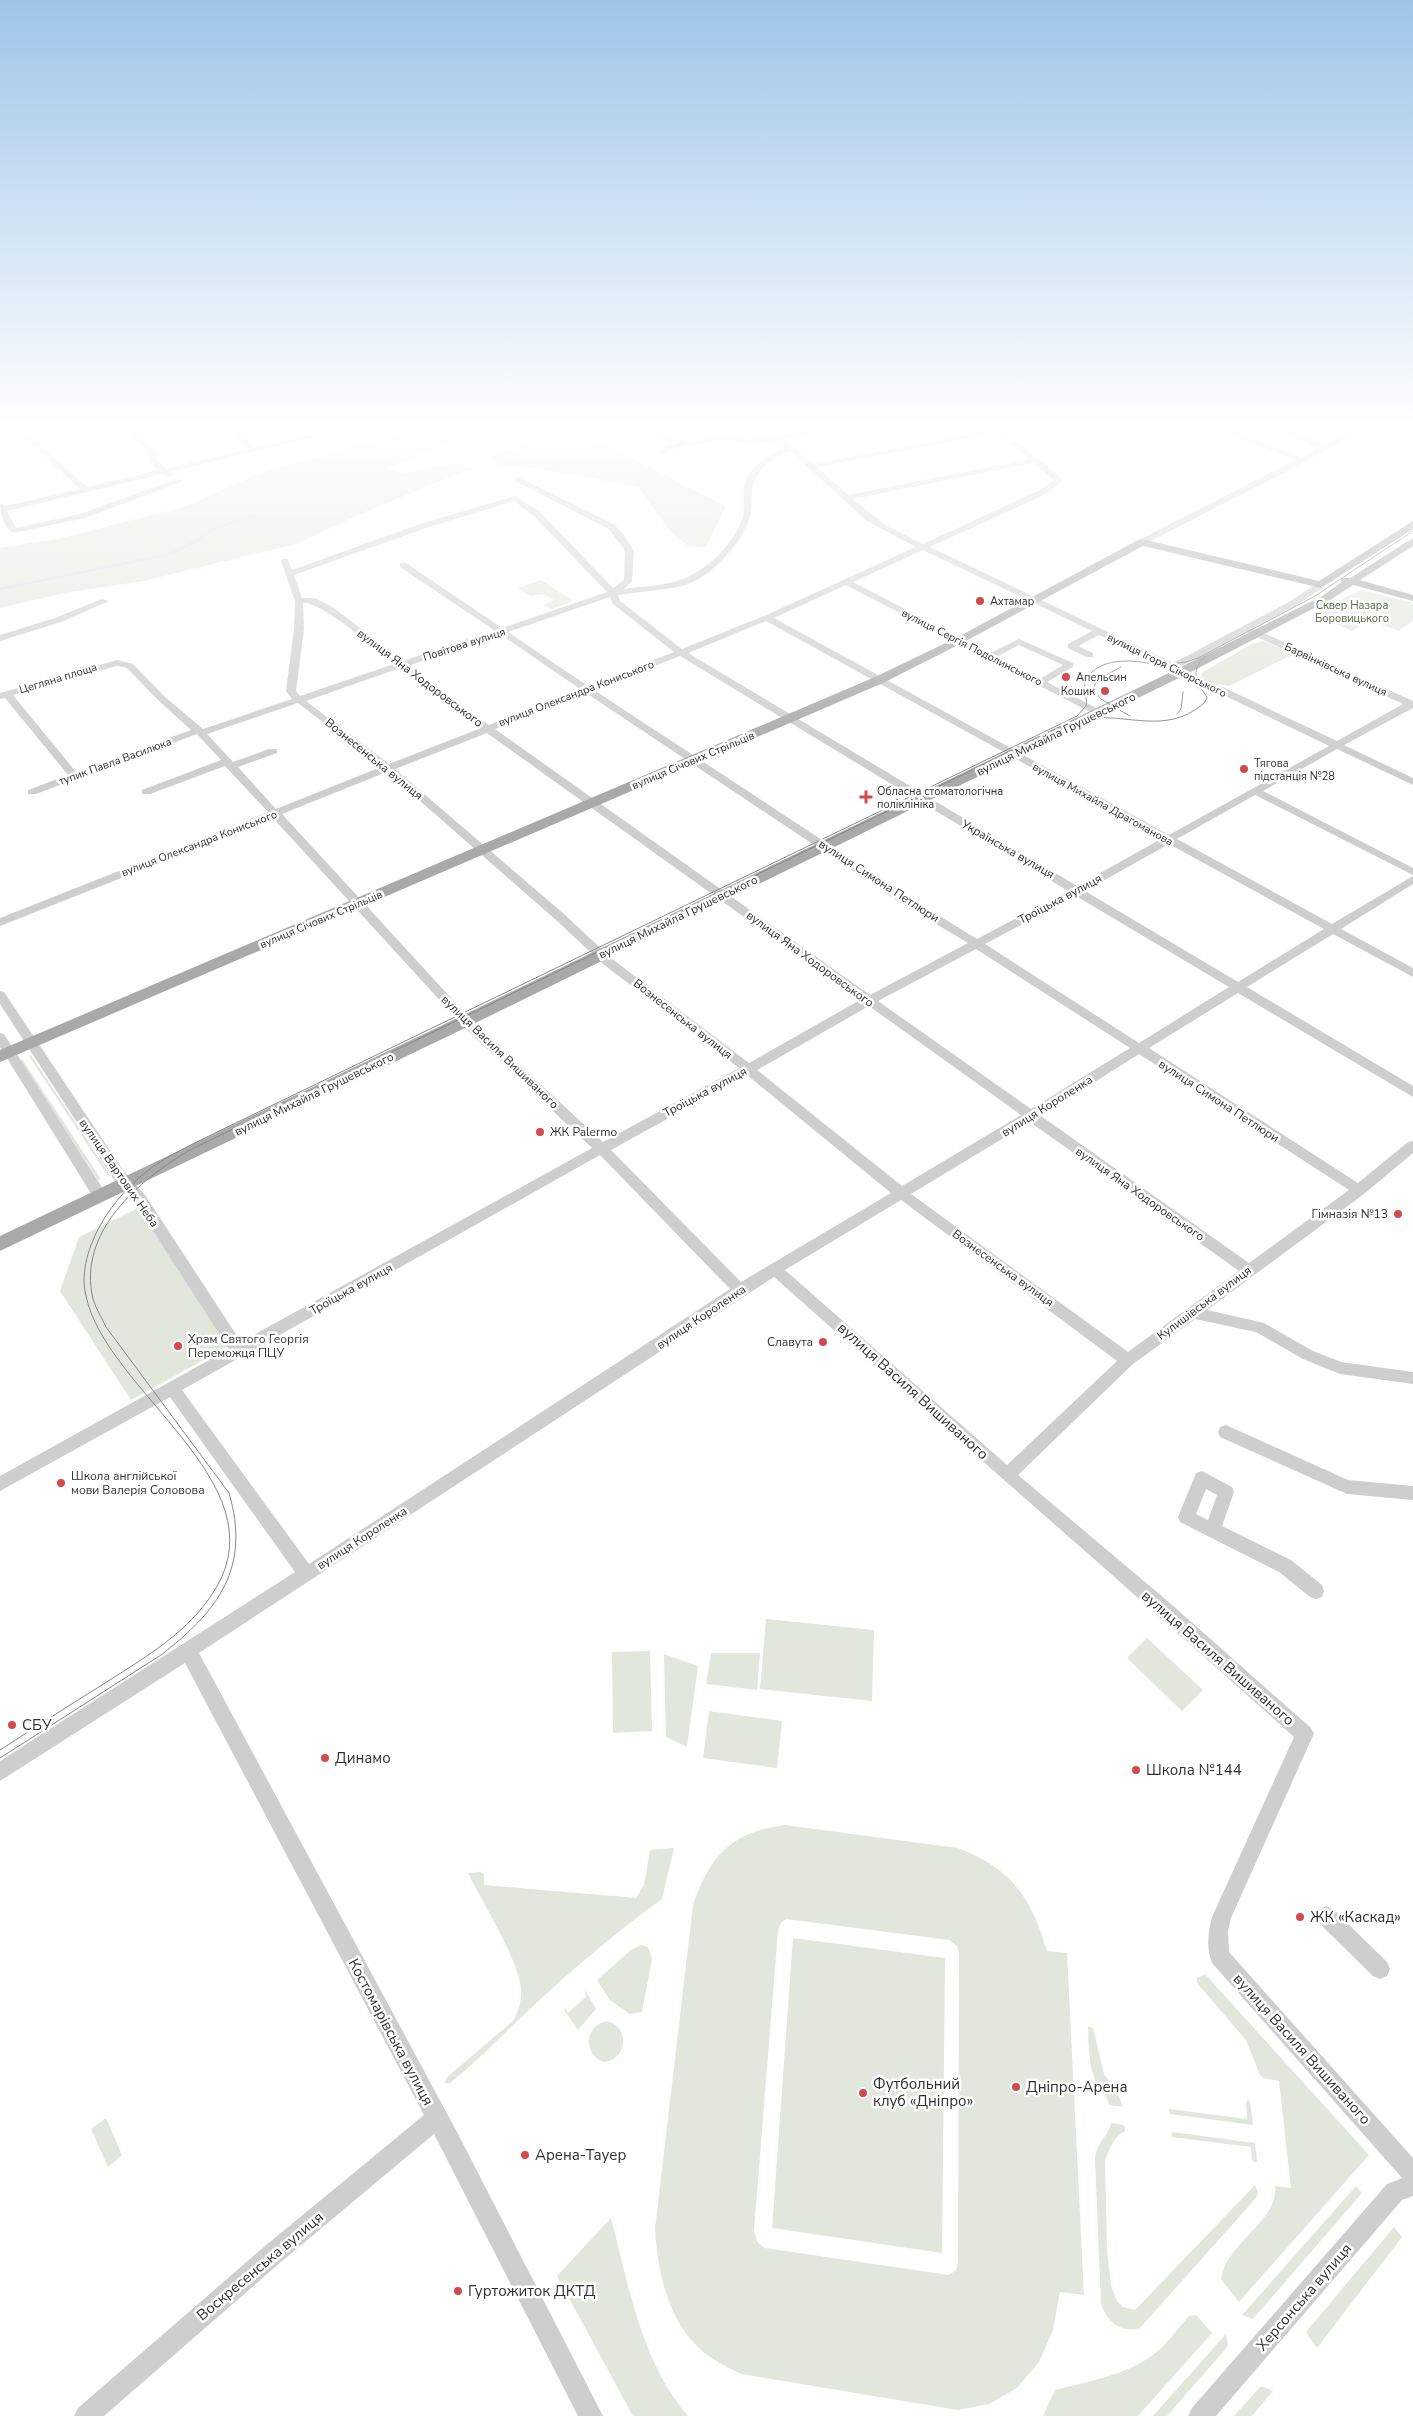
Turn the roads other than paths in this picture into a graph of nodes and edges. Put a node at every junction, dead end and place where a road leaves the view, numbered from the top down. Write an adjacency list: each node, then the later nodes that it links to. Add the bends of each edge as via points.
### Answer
1 (396, 536): 14 (street, Українська вулиця)
2 (558, 536): 19 (street, Українська вулиця)
3 (620, 536): 19 (street, via 630,547 632,560 628,581)
4 (738, 536): 19 (street, via 716,560 682,583)
5 (900, 536): 11 (street, вулиця Ігоря Сікорського)
6 (947, 536): 11 (street, вулиця Олександра Кониського)
7 (1154, 536): 10 (street, вулиця Січових Стрільців)
8 (1395, 536): 15 (main road)
9 (1413, 541): 17 (main road, вулиця Михайла Грушевського)
10 (1142, 542): 18 (main road); 23 (main road, вулиця Січових Стрільців)
11 (923, 547): 16 (street, вулиця Олександра Кониського); 23 (street, вулиця Ігоря Сікорського)
12 (285, 560): 14 (street)
13 (403, 565): 26 (street, вулиця Симона Петлюри)
14 (290, 574): 22 (street)
15 (1334, 576): 17 (main road); 18 (main road)
16 (846, 582): 24 (street, вулиця Олександра Кониського); 30 (street, вулиця Сергія Подолинського)
17 (1352, 582): 20 (main road); 28 (main road, вулиця Михайла Грушевського)
18 (1321, 585): 25 (street, вулиця Михайла Грушевського)
19 (612, 593): 26 (street, Повітова вулиця); 31 (street, Українська вулиця, via 616,602)
20 (1413, 598)
21 (105, 601): 29 (street)
22 (299, 601): 35 (street, вулиця Яна Ходоровського, via 312,600 331,610); 41 (street, via 291,691)
23 (1034, 601): 27 (street, вулиця Ігоря Сікорського); 30 (main road, вулиця Січових Стрільців)
24 (767, 618): 31 (street, вулиця Олександра Кониського); 37 (street, вулиця Михайла Драгоманова)
25 (1246, 628): 28 (street, Барвінківська вулиця); 36 (street, вулиця Михайла Грушевського)
26 (502, 632): 35 (street, Повітова вулиця); 39 (street, вулиця Симона Петлюри)
27 (1097, 632): 32 (street, via 1071,646); 36 (street, вулиця Ігоря Сікорського)
28 (1258, 633): 36 (main road, вулиця Михайла Грушевського); 42 (street, Барвінківська вулиця)
29 (0, 638)
30 (960, 640): 33 (street, вулиця Сергія Подолинського); 37 (main road, вулиця Січових Стрільців)
31 (681, 652): 39 (street, вулиця Олександра Кониського); 44 (street, Українська вулиця)
32 (1090, 655)
33 (991, 656): 38 (street, вулиця Сергія Подолинського); 38 (street, via 1019,642 1070,665)
34 (117, 663): 40 (street, Цегляна площа); 46 (street, вулиця Василя Вишиваного, via 130,666)
35 (402, 665): 41 (street, Повітова вулиця); 45 (street, вулиця Яна Ходоровського)
36 (1176, 670): 43 (main road, вулиця Михайла Грушевського); 47 (street, вулиця Ігоря Сікорського)
37 (879, 680): 44 (main road, вулиця Січових Стрільців); 49 (street, вулиця Михайла Драгоманова)
38 (1041, 682): 43 (street, вулиця Сергія Подолинського)
39 (586, 689): 45 (street, вулиця Олександра Кониського); 50 (street, вулиця Симона Петлюри)
40 (4, 695): 53 (street)
41 (299, 699): 46 (street, Повітова вулиця); 52 (street, Вознесенська вулиця)
42 (1412, 705): 47 (street, Троїцька вулиця)
43 (1099, 713): 49 (main road, вулиця Михайла Грушевського)
44 (789, 720): 50 (main road, вулиця Січових Стрільців); 58 (street, Українська вулиця)
45 (487, 728): 52 (street, вулиця Олександра Кониського); 59 (street, вулиця Яна Ходоровського)
46 (200, 732): 51 (street, вулиця Василя Вишиваного); 53 (street, тупик Павла Василюка)
47 (1336, 746): 54 (street, вулиця Ігоря Сікорського); 57 (street, Троїцька вулиця)
48 (273, 751): 51 (street)
49 (1012, 754): 58 (main road, вулиця Михайла Грушевського); 61 (street, вулиця Михайла Драгоманова)
50 (693, 761): 59 (main road, вулиця Січових Стрільців); 62 (street, вулиця Симона Петлюри)
51 (230, 764): 56 (street); 60 (street, вулиця Василя Вишиваного)
52 (389, 769): 60 (street, вулиця Олександра Кониського); 63 (street, Вознесенська вулиця)
53 (73, 775): 55 (street, тупик Павла Василюка)
54 (1413, 782)
55 (32, 792)
56 (146, 792)
57 (1257, 792): 61 (street, Троїцька вулиця); 64 (street)
58 (922, 799): 62 (main road, вулиця Михайла Грушевського); 66 (street, Українська вулиця)
59 (593, 803): 63 (main road, вулиця Січових Стрільців); 67 (street, вулиця Яна Ходоровського)
60 (276, 813): 68 (street, вулиця Василя Вишиваного); 69 (street, вулиця Олександра Кониського)
61 (1168, 840): 66 (street, Троїцька вулиця); 70 (street, вулиця Михайла Драгоманова)
62 (824, 846): 67 (main road, вулиця Михайла Грушевського); 71 (street, вулиця Симона Петлюри)
63 (483, 850): 68 (main road, вулиця Січових Стрільців); 72 (street, Вознесенська вулиця)
64 (1413, 872)
65 (1413, 880): 70 (street, вулиця Короленка)
66 (1078, 890): 71 (street, Троїцька вулиця); 74 (street, Українська вулиця)
67 (722, 896): 72 (main road, вулиця Михайла Грушевського); 76 (street, вулиця Яна Ходоровського)
68 (359, 903): 77 (street, вулиця Василя Вишиваного); 79 (main road, вулиця Січових Стрільців)
69 (0, 922)
70 (1333, 929): 73 (street, вулиця Михайла Драгоманова); 74 (street, вулиця Короленка)
71 (977, 944): 76 (street, Троїцька вулиця); 80 (street, вулиця Симона Петлюри)
72 (601, 955): 77 (main road, вулиця Михайла Грушевського); 82 (street, Вознесенська вулиця)
73 (1413, 973)
74 (1238, 987): 80 (street, вулиця Короленка); 83 (street, Українська вулиця)
75 (0, 995): 79 (street, вулиця Вартових Неба)
76 (868, 1001): 82 (street, Троїцька вулиця); 84 (street, вулиця Яна Ходоровського)
77 (466, 1021): 86 (street, вулиця Василя Вишиваного); 87 (main road, вулиця Михайла Грушевського)
78 (0, 1037): 81 (street, вулиця Вартових Неба)
79 (32, 1042): 81 (main road, вулиця Січових Стрільців); 87 (street, вулиця Вартових Неба)
80 (1138, 1049): 84 (street, вулиця Короленка); 88 (street, вулиця Симона Петлюри)
81 (5, 1054): 90 (street, вулиця Вартових Неба)
82 (748, 1069): 86 (street, Троїцька вулиця); 89 (street, Вознесенська вулиця)
83 (1413, 1092)
84 (1030, 1116): 89 (street, вулиця Короленка); 93 (street, вулиця Яна Ходоровського)
85 (1413, 1146): 88 (street, Кулишівська вулиця)
86 (602, 1149): 94 (street, вулиця Василя Вишиваного); 96 (street, Троїцька вулиця)
87 (126, 1183): 90 (main road, вулиця Михайла Грушевського); 96 (street, вулиця Вартових Неба, via 140,1199)
88 (1359, 1190): 93 (street, Кулишівська вулиця)
89 (902, 1194): 92 (street, вулиця Короленка); 97 (street, Вознесенська вулиця)
90 (100, 1196): 91 (main road, вулиця Михайла Грушевського)
91 (0, 1244)
92 (776, 1270): 94 (street, вулиця Короленка); 101 (street, вулиця Василя Вишиваного)
93 (1248, 1270): 95 (street, Кулишівська вулиця)
94 (740, 1290): 105 (street, вулиця Короленка, via 650,1352)
95 (1191, 1312): 97 (street, Кулишівська вулиця); 98 (street, via 1259,1326 1308,1355 1340,1368)
96 (239, 1351): 99 (street, Троїцька вулиця)
97 (1128, 1360): 101 (street, Кулишівська вулиця)
98 (1413, 1378)
99 (171, 1387): 102 (street, Троїцька вулиця); 105 (street)
100 (1226, 1432): 103 (street, via 1347,1487)
101 (1007, 1476): 112 (street, вулиця Василя Вишиваного, via 1305,1734 1222,1917 1218,1931 1218,1956)
102 (0, 1484)
103 (1413, 1493)
104 (1213, 1530): 106 (street, via 1285,1566)
105 (306, 1574): 107 (street, вулиця Короленка)
106 (1316, 1591)
107 (188, 1650): 108 (street, вулиця Короленка); 111 (street, Костомарівська вулиця)
108 (0, 1772)
109 (1326, 1916): 110 (street)
110 (1380, 1969)
111 (437, 2118): 114 (street, Воскресенська вулиця); 115 (street, Костомарівська вулиця)
112 (1413, 2174)
113 (1413, 2185): 116 (street, Херсонська вулиця, via 1395,2192)
114 (86, 2416)
115 (591, 2416)
116 (1200, 2416)

